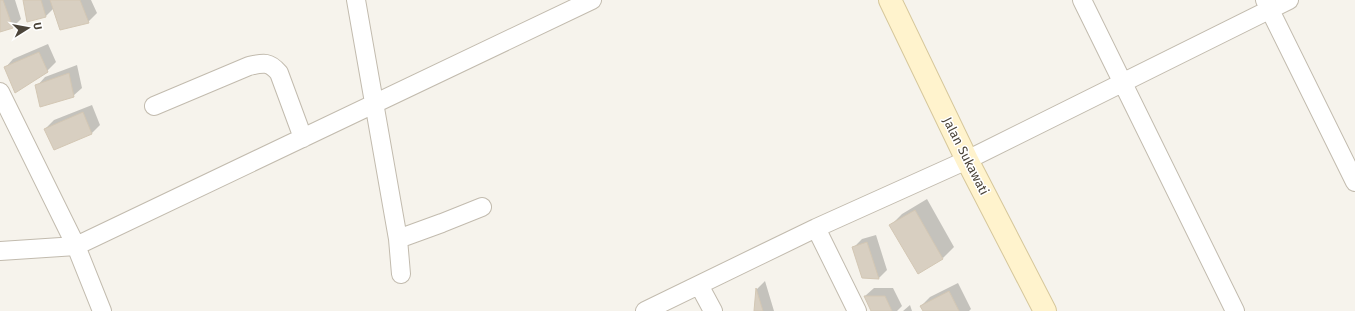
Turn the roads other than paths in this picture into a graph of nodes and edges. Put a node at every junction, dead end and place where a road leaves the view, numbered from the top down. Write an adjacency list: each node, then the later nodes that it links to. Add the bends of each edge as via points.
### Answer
1 (356, 0): 9 (street)
2 (592, 0): 9 (street)
3 (890, 0): 12 (street, Jalan Sukawati)
4 (1082, 0): 7 (street)
5 (1289, 0): 6 (street)
6 (1268, 5): 7 (street); 13 (street)
7 (1123, 83): 12 (street); 26 (street)
8 (0, 92): 17 (street)
9 (374, 105): 11 (street); 16 (street)
10 (154, 106): 11 (street, via 249,66 269,64 279,73)
11 (303, 138): 17 (street)
12 (967, 160): 15 (street); 25 (street, Jalan Sukawati)
13 (1355, 182)
14 (482, 207): 16 (street)
15 (816, 228): 20 (street); 24 (street)
16 (398, 239): 19 (street)
17 (76, 246): 18 (street); 21 (street)
18 (0, 251)
19 (401, 274)
20 (699, 284): 22 (street); 23 (street)
21 (102, 311)
22 (645, 311)
23 (713, 311)
24 (857, 311)
25 (1045, 311)
26 (1235, 311)

